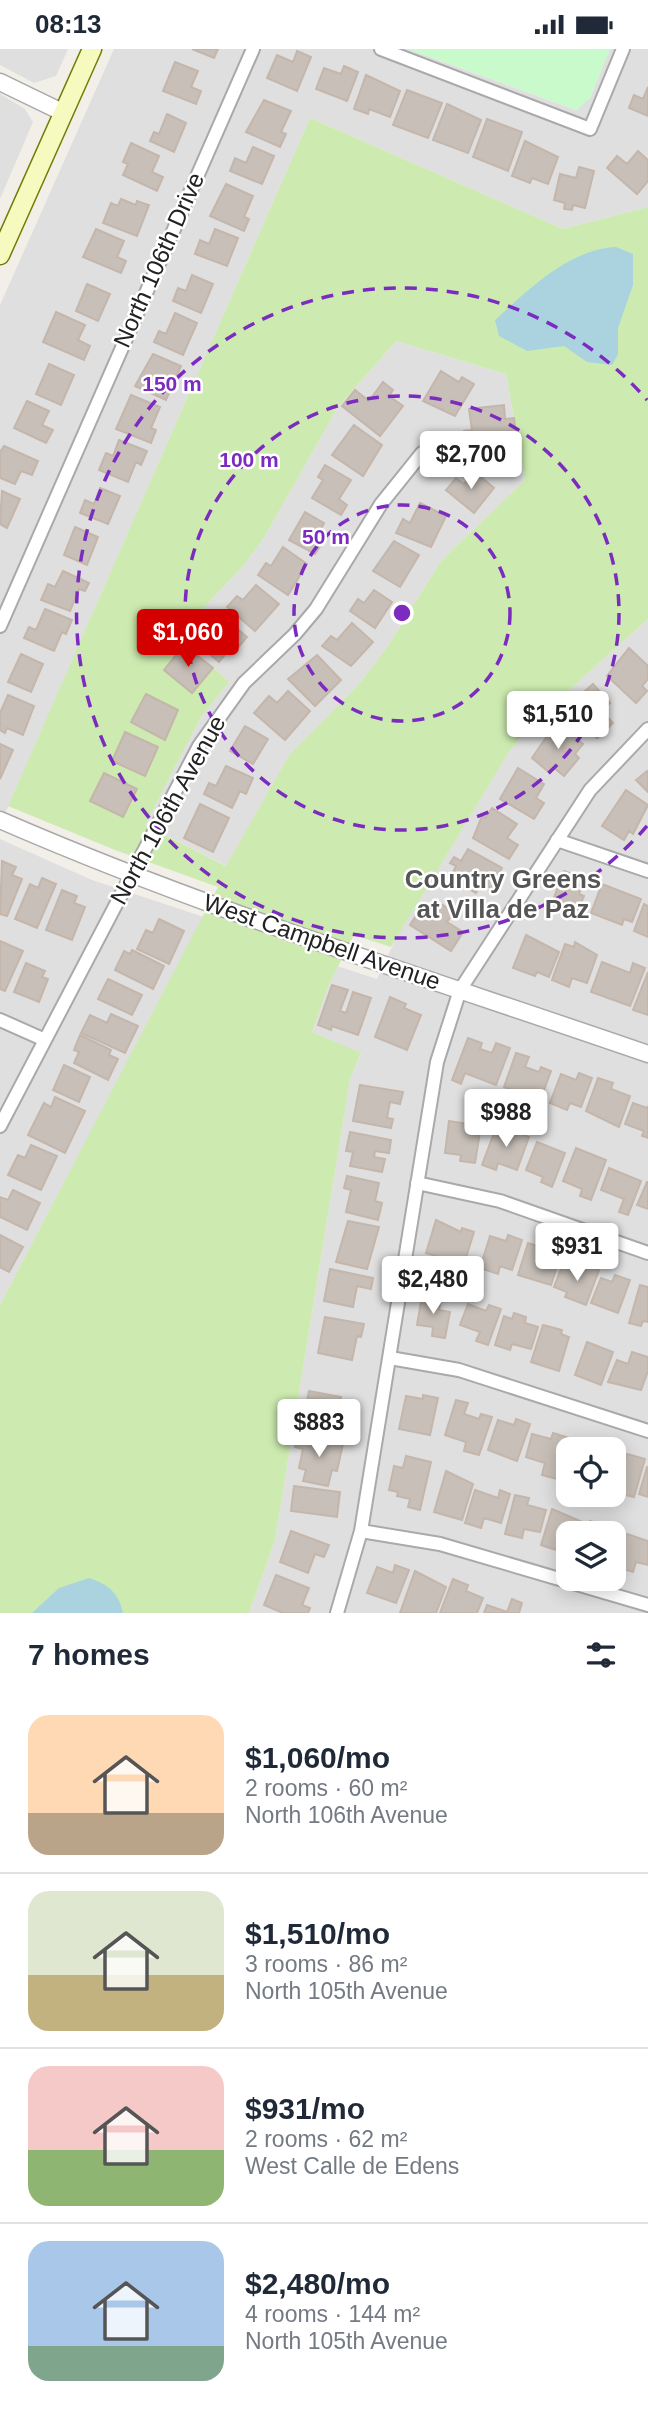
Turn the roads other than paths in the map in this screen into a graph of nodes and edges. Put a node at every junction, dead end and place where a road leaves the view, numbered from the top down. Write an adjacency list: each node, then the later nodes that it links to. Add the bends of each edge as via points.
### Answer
1 (92, 49): 6 (main road)
2 (253, 49): 9 (street, North 106th Drive)
3 (381, 49): 4 (street, via 590,129)
4 (623, 49)
5 (0, 82): 6 (street)
6 (64, 113): 7 (main road)
7 (0, 255)
8 (422, 453): 14 (street, North 106th Avenue, via 381,504 316,609 220,713)
9 (0, 626)
10 (648, 729): 12 (street, via 590,790)
11 (0, 820): 14 (street, West Campbell Avenue)
12 (557, 840): 13 (street); 15 (street)
13 (648, 871)
14 (130, 875): 15 (street, West Campbell Avenue); 17 (street, North 106th Avenue)
15 (460, 990): 18 (street, West Campbell Avenue); 20 (street, via 437,1062)
16 (0, 1020): 17 (street)
17 (45, 1040): 19 (street, North 106th Avenue)
18 (648, 1055)
19 (0, 1126)
20 (418, 1183): 21 (street, via 500,1201); 22 (street)
21 (648, 1253)
22 (390, 1358): 23 (street, via 458,1370); 24 (street)
23 (648, 1431)
24 (361, 1531): 25 (street, via 440,1544); 26 (street)
25 (648, 1605)
26 (337, 1613)

